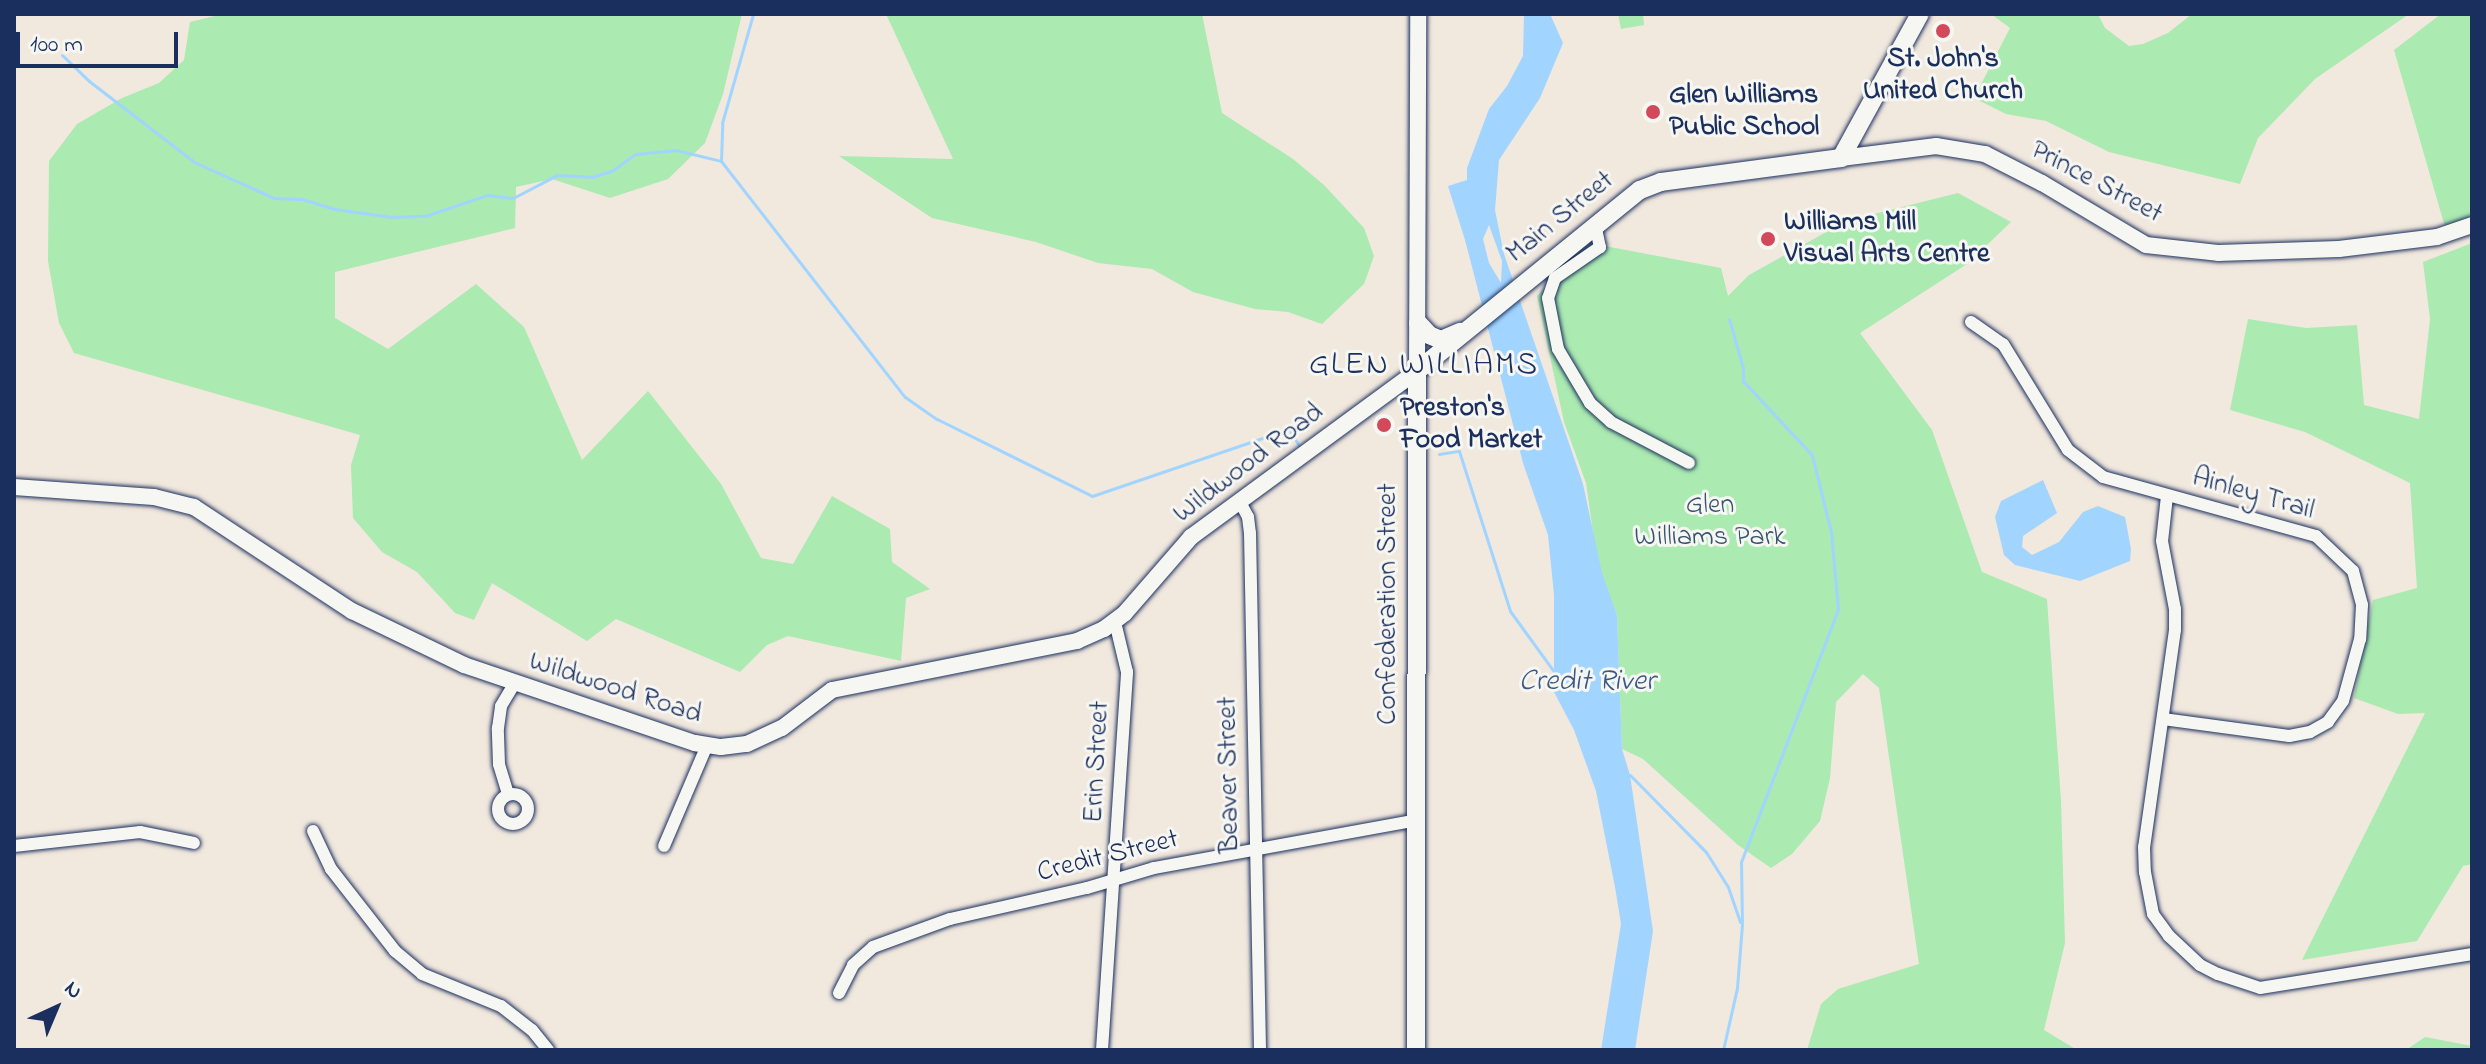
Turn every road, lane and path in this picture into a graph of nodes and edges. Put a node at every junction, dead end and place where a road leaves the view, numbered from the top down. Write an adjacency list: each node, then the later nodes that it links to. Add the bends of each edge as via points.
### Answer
1 (1418, 14): 7 (street, Confederation Street)
2 (1920, 14): 3 (main road)
3 (1841, 158): 4 (main road, Main Street, via 1661,182 1640,190); 5 (street, Prince Street, via 1936,146 1985,154 2146,245 2218,253 2339,249 2437,237)
4 (1595, 224): 8 (main road, Main Street); 10 (street, via 1600,247 1555,278 1548,298 1558,349 1590,403 1611,422)
5 (2472, 225)
6 (1971, 322): 12 (street, Ainley Trail, via 2003,344 2068,450 2103,477)
7 (1418, 323): 8 (main road, via 1441,340); 9 (street, Confederation Street)
8 (1475, 323): 9 (main road, Main Street)
9 (1417, 371): 13 (street, Wildwood Road); 19 (main road, Confederation Street)
10 (1689, 463)
11 (14, 487): 15 (street, Wildwood Road, via 154,497 194,507 352,611)
12 (2167, 496): 16 (street, via 2162,541 2175,630); 16 (street, Ainley Trail, via 2316,536 2353,571 2362,606 2360,639 2343,701 2328,722 2289,736)
13 (1240, 502): 14 (street, Wildwood Road, via 1191,537); 24 (street, Beaver Street, via 1250,533)
14 (1115, 622): 17 (street, Wildwood Road, via 1069,644 832,690 782,728 747,744); 25 (street, Erin Street, via 1127,672)
15 (514, 684): 17 (street, Wildwood Road); 18 (street, via 501,706 498,728 499,764)
16 (2163, 719): 26 (street, via 2145,872 2153,914 2200,965 2260,988)
17 (707, 745): 23 (street)
18 (508, 794)
19 (1417, 820): 24 (street, Credit Street); 31 (main road, Confederation Street)
20 (313, 831): 28 (street, via 331,869 409,964 434,981 501,1006)
21 (194, 843): 22 (street, via 140,832)
22 (14, 846)
23 (664, 846)
24 (1255, 847): 25 (street, Credit Street); 30 (street, Beaver Street)
25 (1115, 879): 27 (street, Credit Street, via 889,938 853,965); 29 (street, Erin Street)
26 (2472, 954)
27 (839, 993)
28 (548, 1050)
29 (1102, 1050)
30 (1260, 1050)
31 (1416, 1050)

